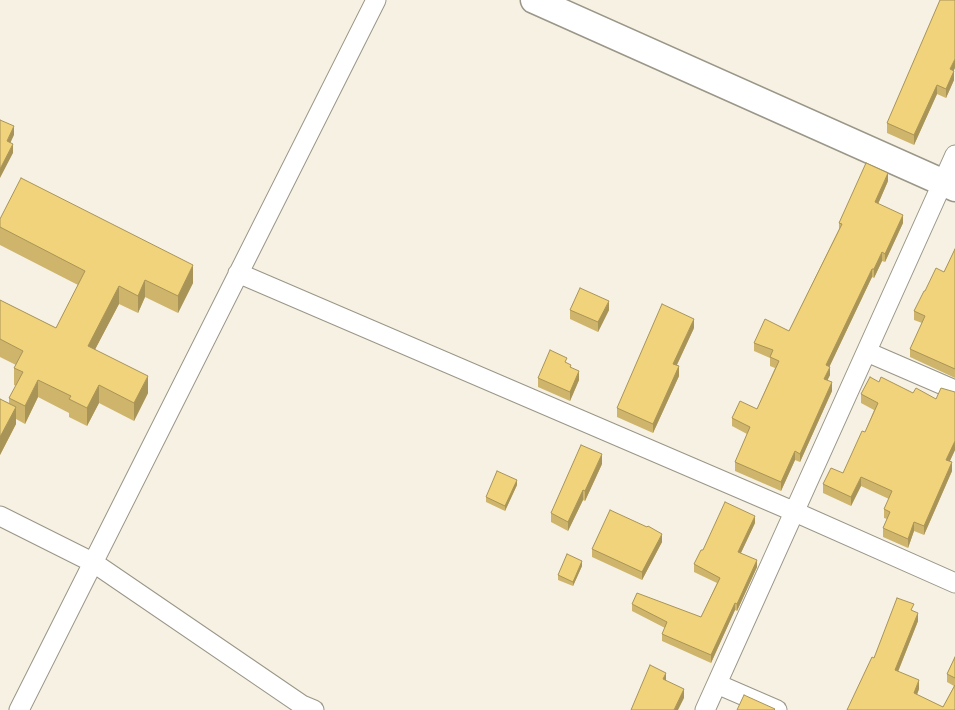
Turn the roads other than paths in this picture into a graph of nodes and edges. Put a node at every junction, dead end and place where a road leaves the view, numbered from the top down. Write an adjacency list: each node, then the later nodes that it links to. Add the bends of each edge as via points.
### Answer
1 (376, 0): 5 (street)
2 (534, 0): 4 (street)
3 (955, 155): 4 (street)
4 (949, 185): 6 (street)
5 (238, 273): 8 (street); 10 (street)
6 (867, 352): 7 (street); 8 (street)
7 (955, 390)
8 (795, 512): 11 (street); 12 (street)
9 (0, 516): 10 (street)
10 (94, 563): 13 (street); 14 (street, via 302,705)
11 (955, 583)
12 (717, 684): 15 (street); 16 (street)
13 (19, 710)
14 (314, 710)
15 (705, 710)
16 (777, 710)

